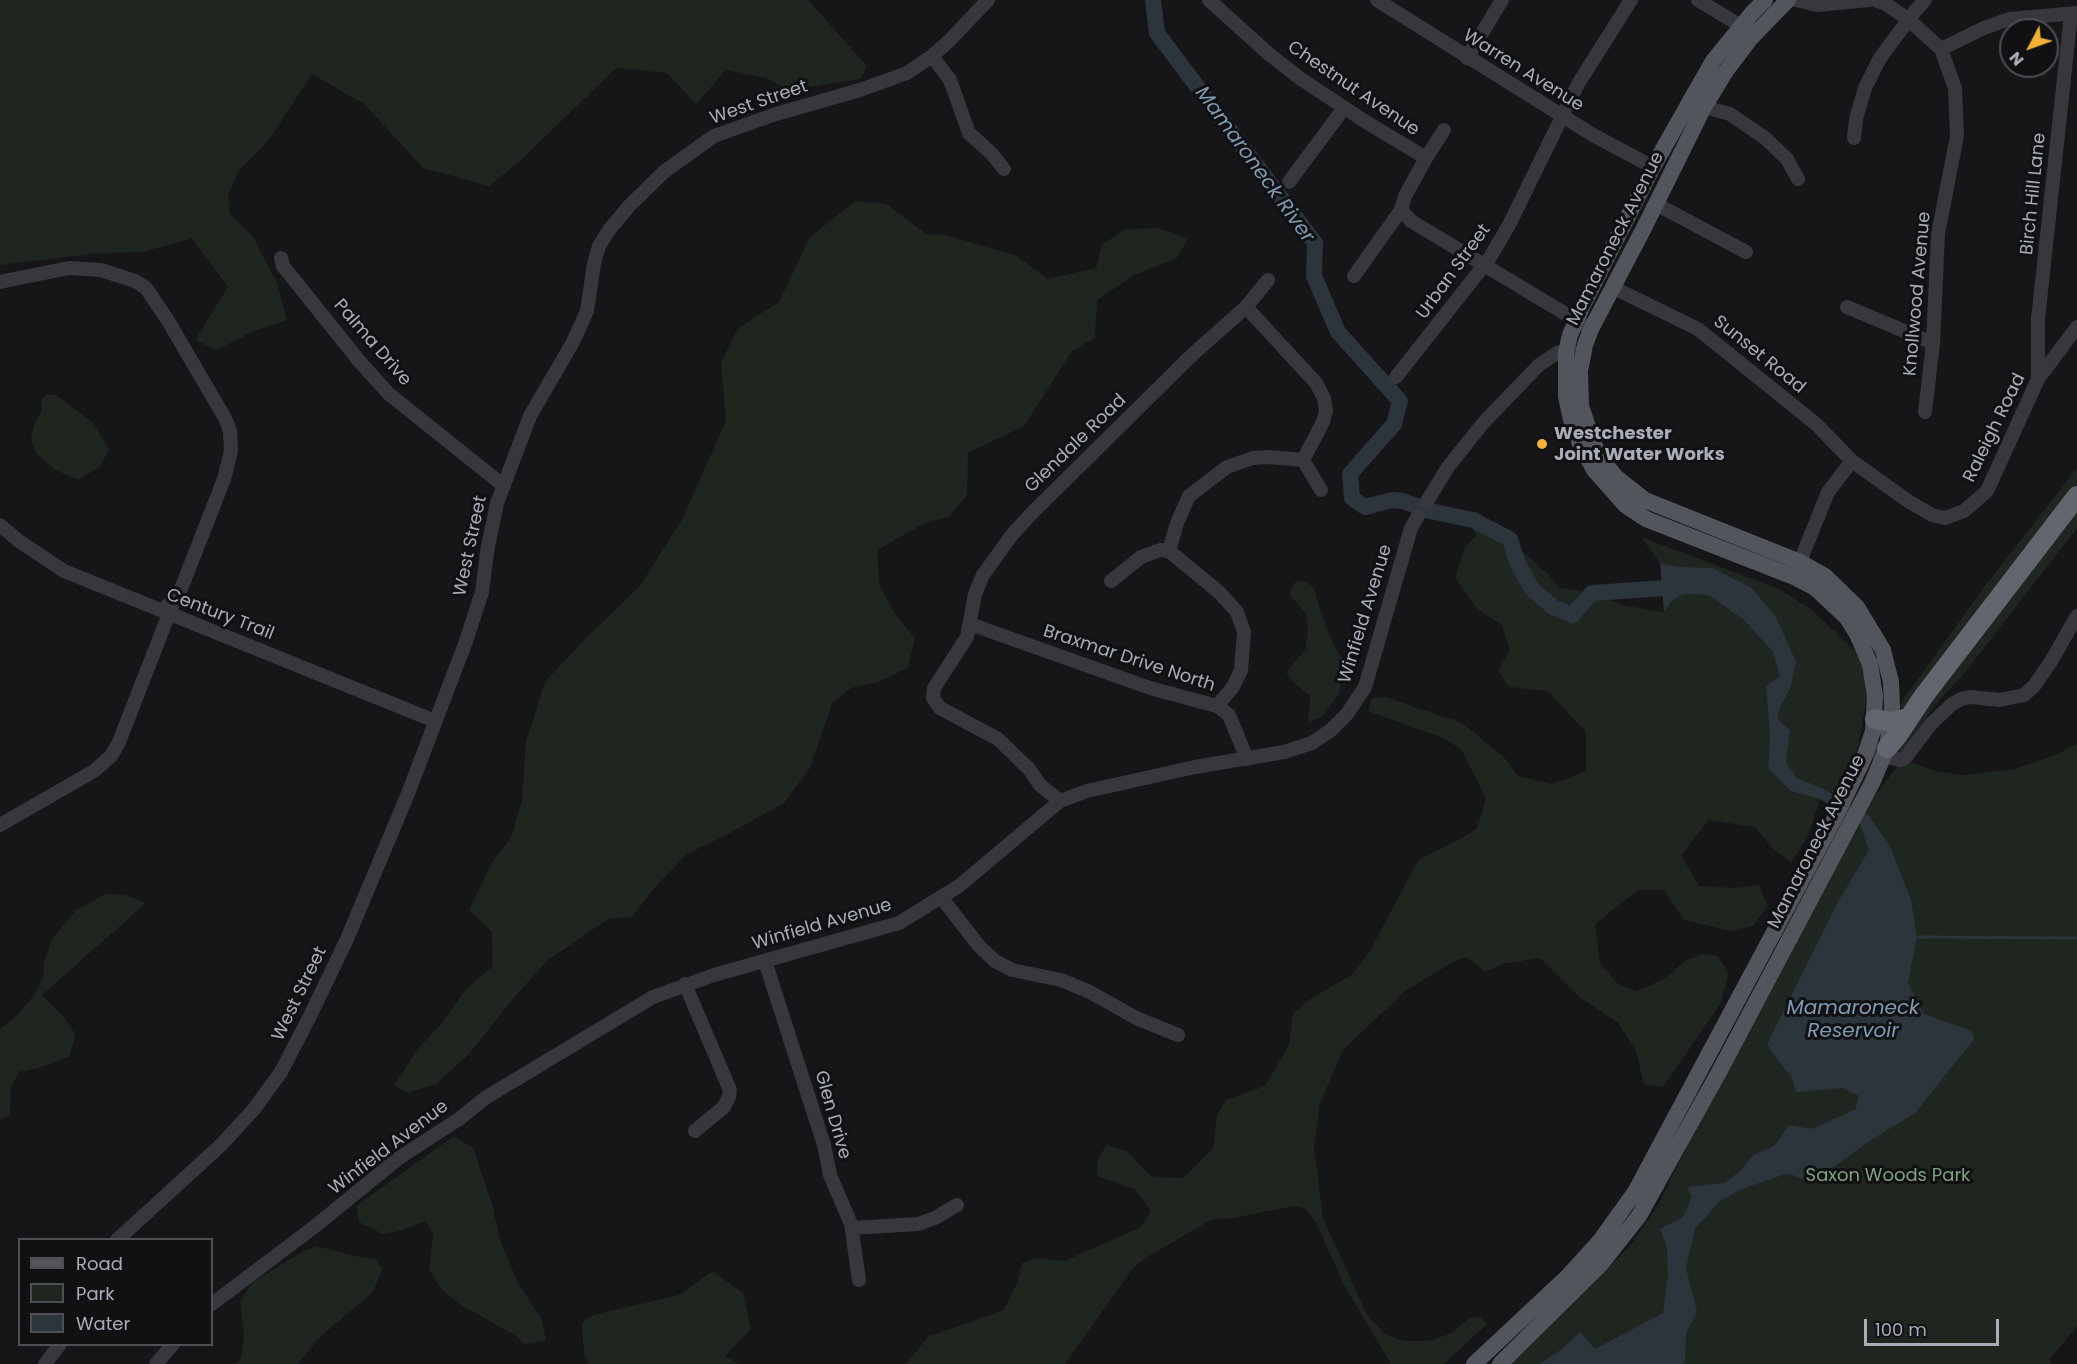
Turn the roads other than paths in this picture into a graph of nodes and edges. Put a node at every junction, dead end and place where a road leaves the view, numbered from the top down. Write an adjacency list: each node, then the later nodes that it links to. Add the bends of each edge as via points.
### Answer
1 (988, 0): 17 (street, West Street)
2 (1209, 0): 20 (street, Chestnut Avenue, via 1301,80)
3 (1377, 0): 18 (street, Warren Avenue)
4 (1502, 0): 18 (street)
5 (1631, 0): 21 (street, Urban Street)
6 (1698, 0): 15 (street)
7 (1765, 0): 15 (main road, Mamaroneck Avenue)
8 (1788, 0): 19 (main road, Mamaroneck Avenue, via 1744,46)
9 (1796, 0): 10 (street, via 1817,5)
10 (1869, 0)
11 (1875, 0): 14 (street, Knollwood Avenue)
12 (1925, 0): 14 (street)
13 (2074, 14): 16 (street, via 2009,20); 46 (street, Birch Hill Lane, via 2038,319)
14 (1909, 20): 16 (street, Knollwood Avenue); 23 (street, via 1880,58 1865,88)
15 (1741, 26): 25 (main road, Mamaroneck Avenue, via 1713,62)
16 (1941, 49): 43 (street, Knollwood Avenue, via 1955,88 1957,136 1938,234)
17 (932, 56): 26 (street, via 950,80 969,133); 51 (street, West Street, via 907,73 714,136 665,171 630,205 599,246 587,311 530,416)
18 (1467, 58): 21 (street, Warren Avenue)
19 (1704, 107): 27 (street, via 1730,114 1765,138 1787,159); 29 (main road, Mamaroneck Avenue)
20 (1344, 108): 24 (street, Chestnut Avenue); 28 (street)
21 (1562, 116): 25 (street, Warren Avenue); 33 (street, Urban Street, via 1509,225)
22 (1444, 130): 24 (street)
23 (1854, 138)
24 (1426, 158): 30 (street)
25 (1653, 167): 40 (main road, Mamaroneck Avenue)
26 (1004, 169)
27 (1798, 179)
28 (1289, 182)
29 (1656, 204): 31 (street); 37 (main road, Mamaroneck Avenue)
30 (1401, 210): 33 (street, via 1411,221); 34 (street)
31 (1746, 252)
32 (281, 258): 51 (street, Palma Drive, via 283,266 389,394)
33 (1484, 265): 40 (street); 45 (street, Urban Street)
34 (1354, 276)
35 (1268, 280): 38 (street, Glendale Road)
36 (0, 282): 60 (street, via 69,268 100,270 135,281 146,288 162,311 210,389 227,425 231,451 224,479 177,597)
37 (1612, 287): 42 (main road, Mamaroneck Avenue); 49 (street, Sunset Road, via 1698,329 1816,424)
38 (1246, 307): 48 (street, via 1306,370 1324,398 1323,422); 62 (street, Glendale Road, via 1193,354 1011,536 983,575)
39 (1847, 307): 43 (street)
40 (1576, 320): 42 (street); 44 (main road, Mamaroneck Avenue)
41 (2077, 327): 46 (street, Raleigh Road)
42 (1591, 329): 44 (main road, Mamaroneck Avenue)
43 (1933, 343): 47 (street, Knollwood Avenue)
44 (1574, 354): 54 (street, via 1557,353 1539,365 1484,422 1448,467); 58 (main road, Mamaroneck Avenue, via 1580,370 1581,406 1594,444 1616,477 1646,500)
45 (1396, 377)
46 (2038, 379): 50 (street, Raleigh Road, via 1987,491 1964,511 1945,518 1932,515)
47 (1924, 412)
48 (1303, 460): 52 (street); 57 (street, via 1253,458 1227,467 1189,496)
49 (1852, 461): 50 (street, Sunset Road); 58 (street, via 1828,492)
50 (1869, 473)
51 (504, 486): 65 (street, West Street, via 497,503 482,592)
52 (1321, 489)
53 (2077, 496): 64 (highway)
54 (1426, 504)
55 (1418, 516): 67 (street, Winfield Avenue, via 1411,528 1365,687 1347,714 1312,742)
56 (0, 525): 60 (street, Century Trail, via 64,571)
57 (1170, 551): 59 (street, via 1160,550 1141,557); 63 (street, via 1220,593 1237,612 1244,632 1241,670)
58 (1797, 569): 64 (main road, Mamaroneck Avenue, via 1847,618 1870,664 1875,696)
59 (1111, 581)
60 (165, 613): 65 (street, Century Trail); 70 (street, via 111,756 94,771)
61 (2077, 616): 66 (street, via 2050,663 2024,695 2000,700 1961,699 1931,724 1905,758 1900,760)
62 (970, 624): 63 (street, Braxmar Drive North, via 1150,688); 68 (street, Glendale Road, via 963,645 934,688 933,698 940,708 998,739)
63 (1217, 706): 67 (street, Braxmar Drive North, via 1230,715)
64 (1892, 720): 66 (highway); 66 (main road, Mamaroneck Avenue)
65 (435, 721): 79 (street, West Street, via 347,939 281,1072 221,1145)
66 (1879, 751): 69 (main road, Mamaroneck Avenue, via 1859,807); 69 (main road, Mamaroneck Avenue, via 1844,797)
67 (1247, 759): 68 (street, Winfield Avenue, via 1087,790)
68 (1060, 801): 71 (street, Winfield Avenue)
69 (1842, 821): 76 (main road, Mamaroneck Avenue)
70 (0, 825)
71 (941, 897): 72 (street, Winfield Avenue, via 899,924); 74 (street, via 980,946 1012,970 1062,980)
72 (765, 961): 73 (street, Winfield Avenue); 78 (street, Glen Drive, via 830,1175)
73 (685, 984): 75 (street, via 730,1090 723,1107); 81 (street, Winfield Avenue, via 653,996 485,1098 399,1158)
74 (1178, 1035)
75 (695, 1131)
76 (1662, 1158): 86 (main road, Mamaroneck Avenue, via 1600,1241); 87 (main road, Mamaroneck Avenue, via 1639,1216 1602,1264)
77 (957, 1205): 78 (street, via 918,1224)
78 (852, 1228): 80 (street, Glen Drive)
79 (118, 1238)
80 (859, 1280)
81 (213, 1303)
82 (58, 1346): 84 (street)
83 (171, 1346): 85 (street)
84 (45, 1364)
85 (156, 1364)
86 (1474, 1364)
87 (1500, 1364)

